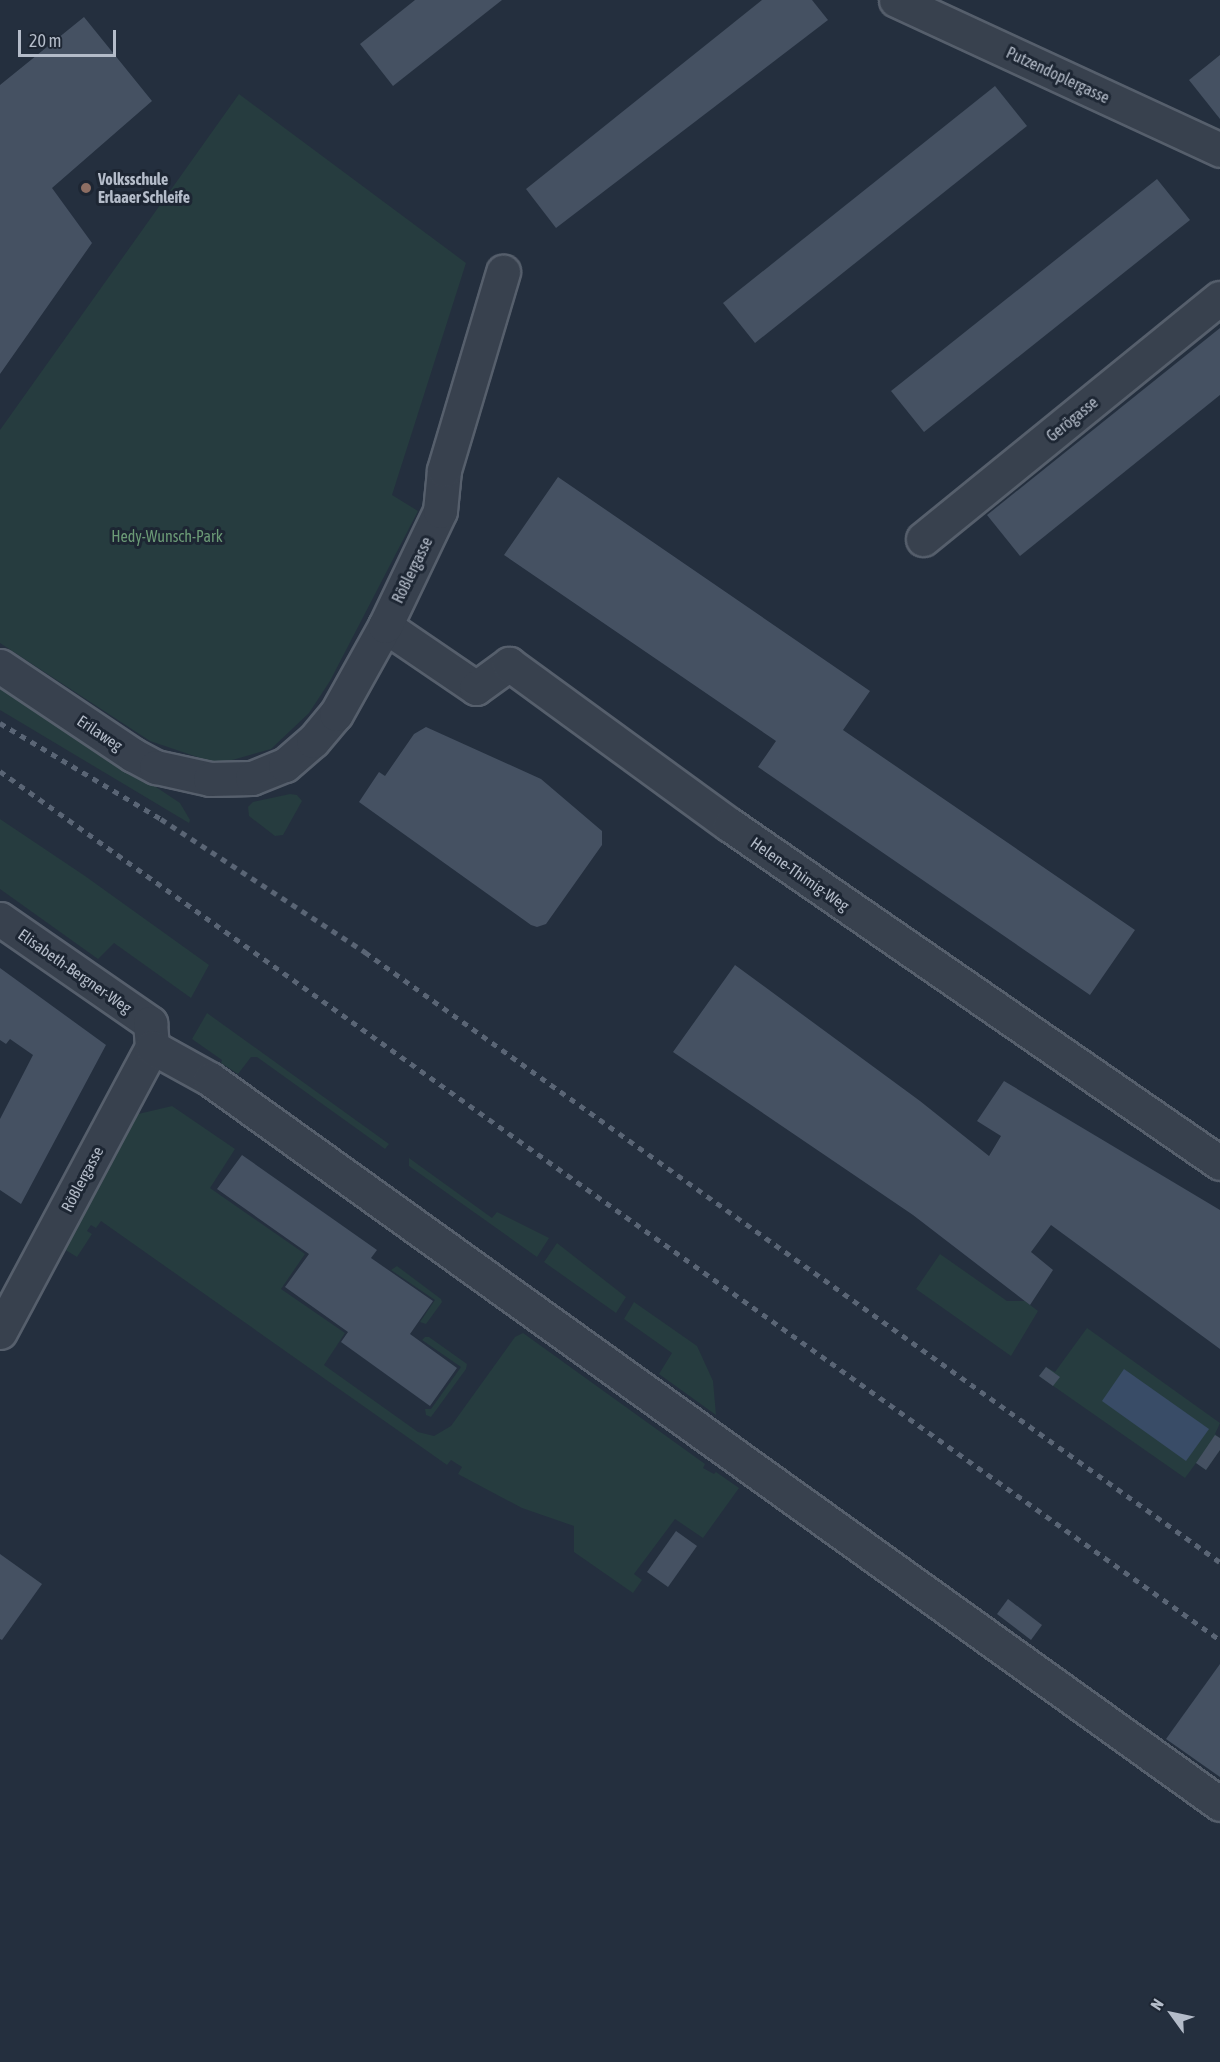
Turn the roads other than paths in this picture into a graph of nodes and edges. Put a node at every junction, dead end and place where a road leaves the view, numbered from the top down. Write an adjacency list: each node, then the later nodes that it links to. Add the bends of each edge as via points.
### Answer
1 (896, 0): 2 (street, Putzendoplergasse)
2 (1220, 150)
3 (503, 272): 6 (street, Rößlergasse, via 444,470 440,511)
4 (1220, 298): 5 (street, Gerögasse)
5 (923, 539)
6 (385, 626): 8 (street, Rößlergasse, via 336,714 313,741 285,765 252,778); 11 (street, Helene-Thimig-Weg, via 476,688 509,664 740,832)
7 (0, 666): 8 (street, Erilaweg, via 156,767)
8 (210, 779)
9 (0, 919): 10 (street, Elisabeth-Bergner-Weg)
10 (151, 1035): 12 (street, Rößlergasse); 13 (street, Elisabeth-Bergner-Weg)
11 (1220, 1163)
12 (0, 1332)
13 (1220, 1804)

